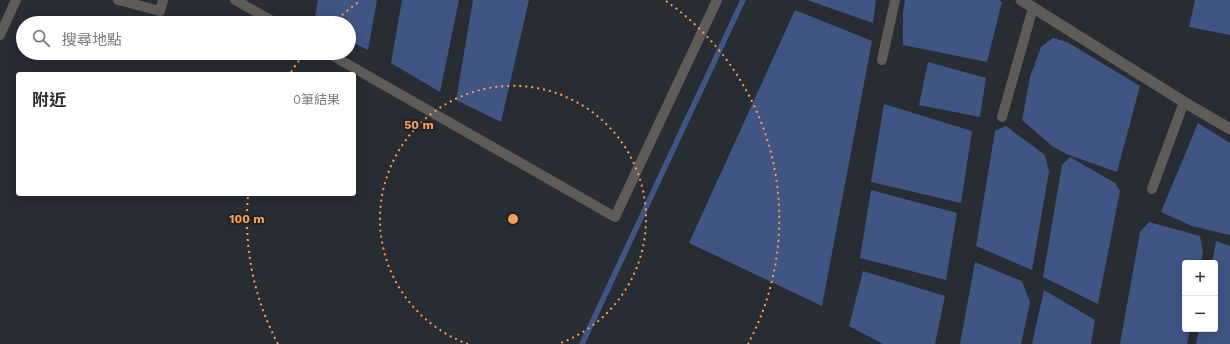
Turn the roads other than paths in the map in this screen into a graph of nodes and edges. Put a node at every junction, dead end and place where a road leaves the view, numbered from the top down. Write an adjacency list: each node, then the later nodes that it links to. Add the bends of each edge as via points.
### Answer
1 (16, 0): 10 (lane)
2 (118, 0): 3 (lane, via 160,11)
3 (164, 0)
4 (235, 0): 9 (lane)
5 (717, 0): 11 (lane, via 615,216)
6 (895, 0): 12 (lane)
7 (1021, 0): 8 (street)
8 (1033, 8): 13 (street); 14 (lane)
9 (264, 16)
10 (0, 35)
11 (340, 60)
12 (882, 60)
13 (1184, 102): 15 (street); 16 (lane)
14 (1002, 117)
15 (1230, 129)
16 (1152, 189)

